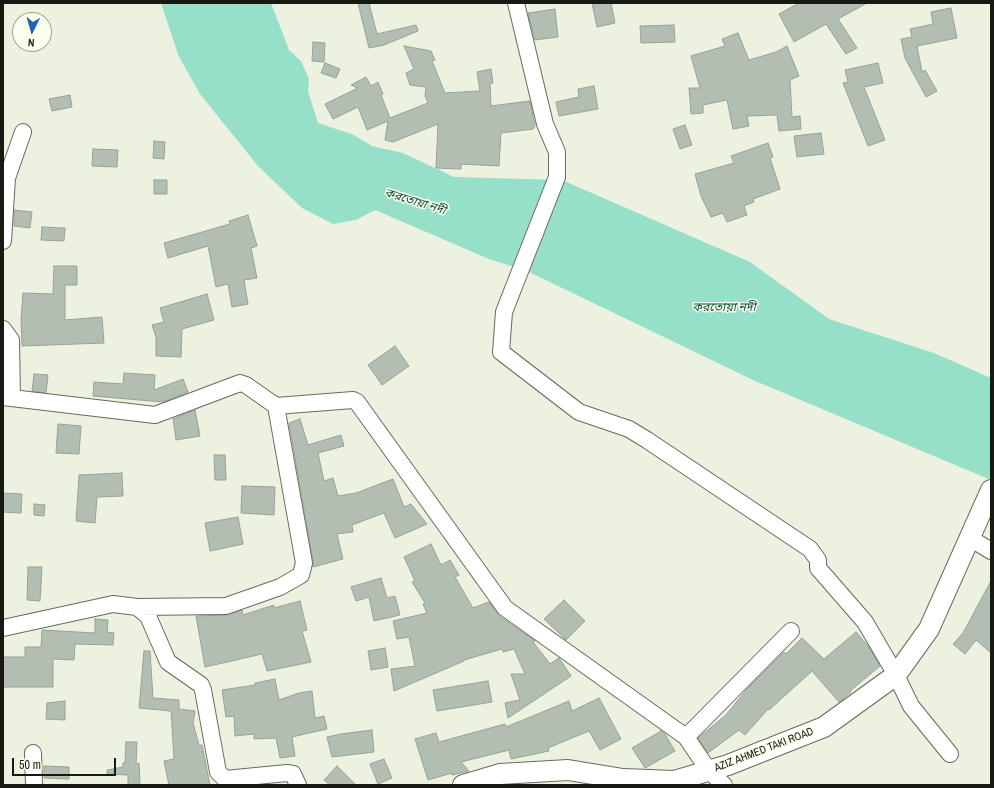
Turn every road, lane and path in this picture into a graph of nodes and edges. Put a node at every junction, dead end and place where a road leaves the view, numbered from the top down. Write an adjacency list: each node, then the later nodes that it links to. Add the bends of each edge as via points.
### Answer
1 (516, 3): 13 (street, via 545,124 557,152 557,177 504,312 500,352 579,412 629,430 647,440 810,549 818,560 818,568 865,622)
2 (23, 132): 3 (street, via 7,178)
3 (3, 241)
4 (3, 329): 5 (street, via 10,340)
5 (7, 398): 6 (street, via 155,415 240,383)
6 (276, 406): 10 (street, via 304,563 301,575 280,587 226,606); 14 (street, via 353,400 357,402 505,608)
7 (991, 490): 8 (street, AZIZ AHMED TAKI ROAD)
8 (970, 538): 9 (street); 13 (street, AZIZ AHMED TAKI ROAD, via 929,629)
9 (991, 551)
10 (137, 607): 11 (street, via 113,604); 19 (street, via 148,616 168,662 201,685 218,772 226,779 287,772 293,774)
11 (3, 628)
12 (791, 631): 14 (street)
13 (896, 675): 16 (street, via 911,706); 17 (street, AZIZ AHMED TAKI ROAD, via 824,726)
14 (686, 737): 17 (street)
15 (33, 753): 18 (street)
16 (950, 754)
17 (709, 771): 20 (street, AZIZ AHMED TAKI ROAD, via 674,781 623,779 568,770 500,774); 21 (street)
18 (34, 785)
19 (298, 785)
20 (463, 785)
21 (724, 785)

